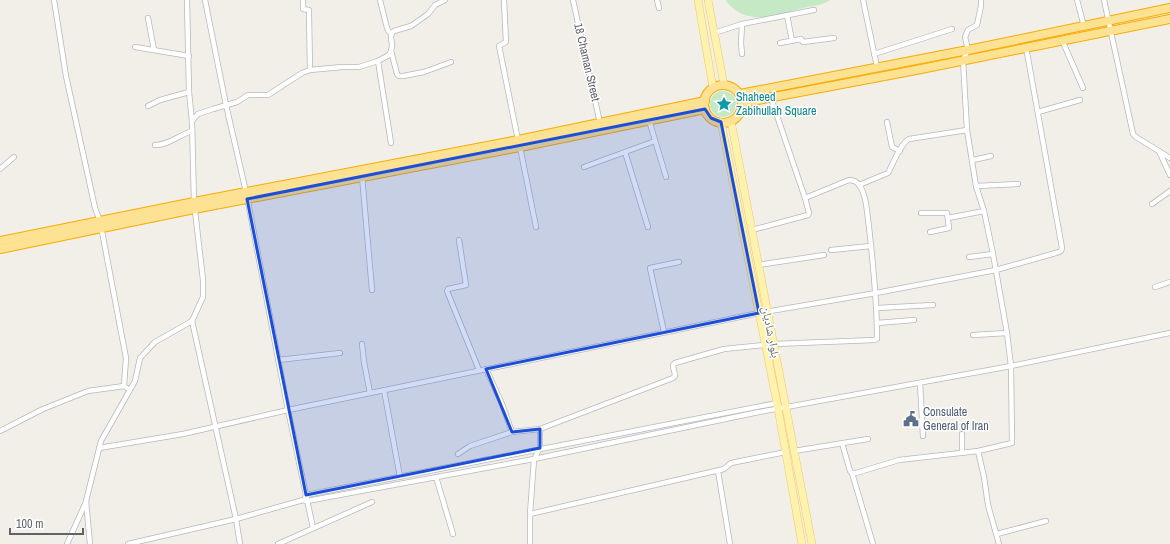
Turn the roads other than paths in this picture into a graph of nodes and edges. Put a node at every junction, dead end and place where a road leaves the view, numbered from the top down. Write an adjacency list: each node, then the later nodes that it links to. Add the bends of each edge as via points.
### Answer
1 (54, 0): 93 (street, via 66,76)
2 (187, 0): 40 (street)
3 (205, 0): 54 (street)
4 (304, 0): 45 (street, via 303,9 310,12)
5 (380, 0): 27 (street, via 387,28)
6 (445, 0): 27 (street, via 435,5 428,14 411,26)
7 (504, 0): 68 (street, via 506,42 499,46)
8 (573, 0): 63 (street, 18 Chaman Street)
9 (656, 0): 16 (street)
10 (698, 0): 47 (main road)
11 (708, 0): 28 (main road)
12 (863, 0): 39 (street)
13 (980, 0): 36 (street, via 977,25 968,30 965,37)
14 (1077, 0): 24 (street)
15 (1104, 0): 22 (street)
16 (659, 8)
17 (1170, 8): 22 (highway)
18 (814, 10): 19 (street)
19 (787, 15): 23 (street); 31 (street)
20 (148, 18): 35 (street)
21 (1170, 19): 26 (highway)
22 (1108, 21): 24 (highway); 26 (street)
23 (742, 24): 28 (street); 38 (street)
24 (1084, 26): 36 (highway)
25 (952, 29): 39 (street)
26 (1111, 31): 30 (highway); 71 (street, via 1133,134)
27 (392, 33): 37 (street)
28 (714, 33): 46 (main road)
29 (834, 38): 31 (street)
30 (1062, 40): 34 (highway); 48 (street)
31 (792, 41): 32 (street)
32 (780, 43)
33 (135, 47): 35 (street)
34 (1026, 47): 41 (highway); 57 (street)
35 (154, 50): 40 (street)
36 (968, 50): 41 (street); 44 (highway)
37 (391, 51): 42 (street); 43 (street, via 399,76 424,72)
38 (742, 54)
39 (874, 54): 44 (street)
40 (189, 56): 49 (street)
41 (963, 60): 51 (highway); 64 (street)
42 (378, 62): 45 (street, via 359,68); 67 (street)
43 (451, 62)
44 (877, 67): 50 (highway)
45 (310, 70): 54 (street, via 268,95 248,95)
46 (724, 85): 47 (highway); 50 (highway, via 730,86)
47 (713, 88): 55 (highway, via 708,93)
48 (1083, 88)
49 (189, 92): 56 (street); 58 (street)
50 (740, 94): 53 (highway)
51 (771, 98): 53 (highway); 87 (street)
52 (1080, 100): 57 (street)
53 (742, 103): 60 (highway, via 739,114)
54 (226, 105): 58 (street, via 198,114); 86 (street)
55 (705, 105): 59 (highway); 61 (highway, via 711,118); 63 (highway)
56 (148, 106)
57 (1038, 112): 108 (street, via 1062,248 1061,251)
58 (192, 120): 65 (street)
59 (649, 120): 66 (street); 68 (highway)
60 (731, 121): 61 (highway); 96 (main road, بلوار شادیان)
61 (721, 122): 116 (main road, بلوار شادیان)
62 (887, 122): 70 (street, via 892,147)
63 (600, 123): 68 (highway)
64 (967, 130): 70 (street, via 909,140); 76 (street)
65 (192, 131): 69 (street, via 168,143); 89 (street)
66 (655, 141): 72 (street); 81 (street)
67 (391, 143)
68 (519, 144): 80 (highway); 86 (highway); 94 (street)
69 (155, 145)
70 (900, 151): 83 (street, via 888,173)
71 (1159, 151): 75 (street); 79 (street)
72 (625, 152): 77 (street); 95 (street)
73 (992, 156): 76 (street)
74 (14, 157): 78 (street)
75 (1170, 158)
76 (973, 160): 84 (street)
77 (584, 167)
78 (0, 169)
79 (1170, 175)
80 (362, 176): 86 (highway); 111 (street)
81 (666, 176)
82 (1018, 184): 84 (street)
83 (859, 185): 87 (street, via 849,180); 100 (street, via 866,201)
84 (976, 186): 90 (street)
85 (1170, 191): 88 (street)
86 (246, 196): 89 (highway); 128 (street)
87 (805, 198): 96 (street, via 808,215)
88 (1152, 204)
89 (194, 206): 93 (highway); 118 (street, via 203,297)
90 (984, 211): 92 (street); 103 (street)
91 (921, 213): 92 (street, via 947,213)
92 (948, 218): 97 (street, via 949,228)
93 (101, 225): 99 (highway); 101 (highway); 133 (street, via 126,358)
94 (536, 227)
95 (648, 227)
96 (752, 230): 107 (main road, بلوار شادیان)
97 (930, 232)
98 (459, 240): 131 (street, via 466,285 447,291)
99 (0, 241)
100 (871, 246): 102 (street); 112 (street)
101 (0, 249)
102 (831, 250)
103 (993, 254): 105 (street); 108 (street)
104 (824, 255): 107 (street)
105 (969, 257)
106 (678, 262): 120 (street, via 650,268)
107 (758, 265): 115 (main road, بلوار شادیان)
108 (996, 270): 112 (street); 121 (street)
109 (1170, 282): 110 (street)
110 (1155, 287)
111 (372, 290)
112 (876, 293): 114 (street); 115 (street)
113 (933, 305): 114 (street)
114 (877, 308): 119 (street)
115 (767, 311): 116 (street); 125 (main road, بلوار شادیان)
116 (759, 313): 120 (street); 126 (main road, بلوار شادیان)
117 (914, 320): 119 (street)
118 (192, 321): 134 (street, via 155,342 140,358); 140 (street)
119 (877, 323): 125 (street, via 877,339 874,340)
120 (664, 332): 130 (street)
121 (1007, 333): 123 (street); 129 (street)
122 (1170, 333): 129 (street)
123 (973, 335)
124 (362, 344): 136 (street)
125 (774, 344): 138 (main road, بلوار شادیان)
126 (765, 345): 137 (main road, بلوار شادیان); 141 (street, via 724,349 675,363 673,367 676,376 673,378)
127 (340, 352): 128 (street)
128 (278, 360): 139 (street)
129 (1011, 366): 132 (street); 151 (street, via 1012,443)
130 (486, 369): 131 (street); 143 (street)
131 (479, 370): 135 (street)
132 (920, 383): 138 (street); 145 (street)
133 (124, 386): 134 (street); 142 (street, via 88,391 43,409)
134 (130, 389): 148 (street, via 101,441)
135 (384, 390): 136 (street); 158 (street)
136 (370, 393): 139 (street)
137 (777, 406): 138 (street); 149 (street); 152 (main road, بلوار شادیان); 155 (street)
138 (786, 408): 150 (main road, بلوار شادیان)
139 (288, 410): 140 (street); 160 (street)
140 (216, 426): 148 (street); 165 (street)
141 (540, 429): 143 (street); 149 (street)
142 (0, 431)
143 (512, 432): 154 (street, via 470,446)
144 (962, 434): 153 (street)
145 (923, 436)
146 (868, 439): 147 (street)
147 (842, 443): 150 (street); 157 (street)
148 (100, 448): 162 (street)
149 (540, 448): 155 (street); 158 (street)
150 (794, 451): 178 (main road, بلوار شادیان)
151 (978, 451): 153 (street); 169 (street, via 988,505)
152 (786, 452): 156 (street, via 731,463 726,469); 177 (main road, بلوار شادیان)
153 (962, 453): 157 (street, via 899,460)
154 (458, 454)
155 (534, 459): 159 (street); 164 (street)
156 (718, 470): 164 (street); 176 (street)
157 (852, 473): 179 (street)
158 (400, 477): 160 (street)
159 (436, 477): 161 (street); 168 (street)
160 (306, 495): 161 (street)
161 (305, 500): 165 (street); 167 (street)
162 (86, 501): 170 (street); 171 (street)
163 (372, 502): 167 (street)
164 (530, 514): 175 (street)
165 (236, 520): 172 (street); 173 (street)
166 (1046, 521): 169 (street)
167 (312, 528): 174 (street)
168 (453, 534)
169 (997, 534): 180 (street)
170 (67, 544)
171 (90, 544)
172 (128, 544)
173 (240, 544)
174 (278, 544)
175 (530, 544)
176 (730, 544)
177 (802, 544)
178 (812, 544)
179 (873, 544)
180 (999, 544)

